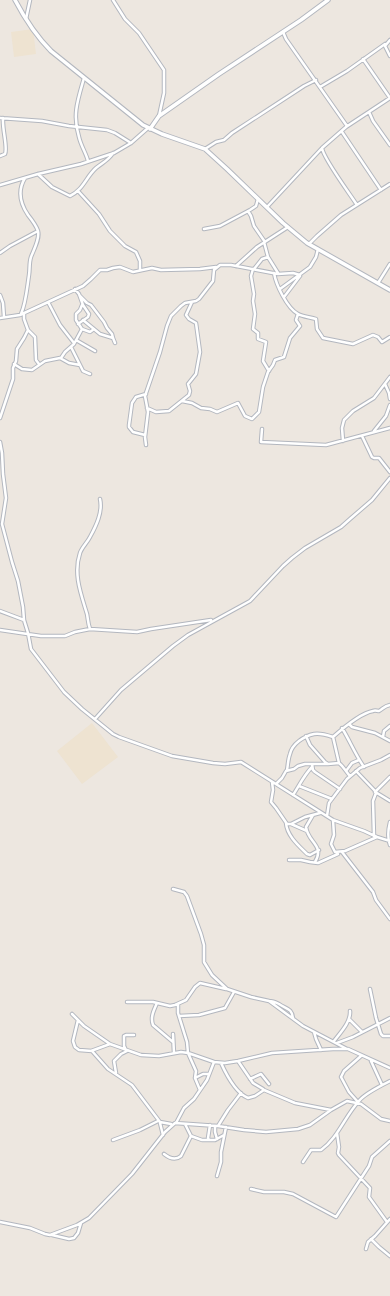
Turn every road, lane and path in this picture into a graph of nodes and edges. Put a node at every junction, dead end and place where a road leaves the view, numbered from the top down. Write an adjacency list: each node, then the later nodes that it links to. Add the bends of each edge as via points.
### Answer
1 (15, 0): 5 (street)
2 (30, 0): 5 (street)
3 (113, 0): 16 (street, via 164,70 164,93)
4 (328, 0): 6 (street)
5 (26, 20): 11 (street, via 41,42)
6 (283, 32): 12 (street); 16 (street)
7 (390, 40): 8 (street)
8 (385, 44): 9 (street); 10 (street)
9 (390, 56)
10 (363, 59): 13 (street); 14 (street)
11 (84, 78): 19 (street, via 75,113); 20 (street)
12 (316, 80): 13 (street); 25 (street, via 224,140)
13 (320, 87): 18 (street)
14 (390, 98): 15 (street)
15 (369, 112): 18 (street); 23 (street)
16 (159, 116): 20 (street)
17 (2, 118): 19 (street); 27 (street, via 6,151)
18 (347, 126): 21 (street)
19 (76, 127): 22 (street, via 110,130); 28 (street)
20 (149, 129): 22 (street); 25 (street)
21 (342, 132): 24 (street); 33 (street)
22 (131, 143): 26 (street)
23 (390, 145)
24 (322, 148): 36 (street); 37 (street)
25 (205, 149): 35 (street)
26 (114, 153): 28 (street); 34 (street, via 96,169)
27 (0, 156)
28 (88, 161): 29 (street)
29 (38, 174): 30 (street); 34 (street, via 49,185 65,194 70,196)
30 (25, 178): 32 (street); 41 (street, via 21,185 21,198)
31 (390, 184): 33 (street)
32 (0, 186)
33 (381, 190): 36 (street)
34 (78, 191): 51 (street, via 99,214 110,231 125,246 136,252)
35 (258, 199): 37 (street); 38 (street, via 256,206)
36 (357, 205): 43 (street)
37 (267, 207): 39 (street)
38 (248, 212): 40 (street, via 223,225); 42 (street)
39 (288, 227): 42 (street); 43 (street)
40 (204, 229)
41 (38, 231): 45 (street); 67 (street)
42 (264, 242): 46 (street); 48 (street)
43 (309, 244): 44 (street)
44 (318, 249): 54 (street, via 313,264); 55 (street)
45 (0, 252)
46 (268, 257): 50 (street, via 261,260); 53 (street)
47 (390, 264): 55 (street)
48 (236, 266): 49 (street, via 227,264); 50 (street)
49 (216, 267): 51 (street); 63 (street, via 213,281 199,299)
50 (254, 269): 52 (street); 85 (street, via 253,329 258,333 258,339 266,342 263,361)
51 (140, 270): 56 (street, via 133,272 120,267 100,270 87,283)
52 (274, 273): 53 (street); 57 (street)
53 (278, 274): 54 (street)
54 (300, 274): 57 (street); 61 (street)
55 (378, 283): 58 (street)
56 (75, 289): 60 (street); 62 (street)
57 (280, 289): 61 (street)
58 (390, 290)
59 (0, 295): 68 (street)
60 (80, 296): 64 (street); 76 (street, via 93,308)
61 (284, 297): 66 (street)
62 (48, 302): 65 (street); 77 (street, via 59,324)
63 (192, 302): 89 (street, via 184,303 171,316); 91 (street, via 186,315 196,322 200,352 196,374 188,384 189,395)
64 (82, 304): 70 (street, via 89,314); 71 (street, via 76,316)
65 (24, 313): 67 (street); 74 (street)
66 (298, 314): 75 (street, via 316,320 320,336 324,338 353,344 375,335 382,342); 85 (street, via 296,320 300,326 290,338 285,355 275,360)
67 (20, 315): 68 (street)
68 (4, 317): 69 (street)
69 (0, 318)
70 (83, 320): 71 (street); 73 (street)
71 (78, 324): 72 (street)
72 (82, 329): 73 (street, via 90,332); 77 (street)
73 (94, 329): 76 (street, via 101,335)
74 (28, 330): 82 (street, via 17,349); 83 (street, via 35,338 36,358)
75 (390, 337)
76 (113, 338): 78 (street)
77 (75, 342): 79 (street); 80 (street)
78 (115, 343)
79 (71, 347): 81 (street); 84 (street)
80 (95, 351)
81 (60, 358): 83 (street); 84 (street)
82 (14, 364): 83 (street, via 26,370 34,369); 94 (street, via 13,381)
83 (39, 364)
84 (80, 365): 86 (street)
85 (269, 371): 91 (street, via 262,390 259,412 253,418 245,416 238,403 217,412)
86 (90, 374)
87 (390, 377): 88 (street)
88 (385, 384): 90 (street, via 390,392); 100 (street, via 374,398 344,420)
89 (146, 394): 93 (street); 98 (street, via 134,400 129,425 133,432)
90 (390, 399)
91 (182, 401): 93 (street, via 166,412)
92 (390, 406): 97 (street, via 386,416)
93 (146, 408): 98 (street, via 148,419)
94 (0, 418)
95 (390, 428): 97 (street)
96 (262, 430): 100 (street, via 261,442 324,445)
97 (374, 431): 99 (street)
98 (145, 435): 102 (street)
99 (362, 436): 100 (street); 103 (street, via 373,458 379,458)
100 (343, 441)
101 (0, 442): 107 (street, via 6,498 2,524 18,581)
102 (146, 445)
103 (390, 472)
104 (390, 478): 108 (street, via 367,505 341,527 292,558 254,598)
105 (100, 499): 109 (street, via 99,517 80,552 77,568 79,591)
106 (0, 611): 107 (street)
107 (24, 620): 111 (street)
108 (214, 620): 109 (street, via 141,632); 113 (street, via 173,646 121,690)
109 (90, 629): 111 (street, via 65,636)
110 (0, 630): 111 (street)
111 (28, 633): 113 (street, via 31,649 64,692)
112 (390, 706): 114 (street, via 385,706 379,711 373,710)
113 (95, 719): 132 (street, via 113,734 164,754 205,763 241,762)
114 (349, 724): 116 (street); 119 (street)
115 (390, 726): 119 (street, via 384,730)
116 (342, 728): 118 (street); 122 (street)
117 (306, 736): 118 (street, via 319,734); 124 (street, via 312,748); 127 (street, via 291,750)
118 (333, 737): 123 (street)
119 (383, 737): 120 (street)
120 (390, 741)
121 (390, 755): 126 (street)
122 (359, 760): 126 (street); 128 (street, via 352,763)
123 (339, 763): 124 (street); 128 (street)
124 (327, 764): 125 (street)
125 (312, 765): 127 (street, via 301,765); 134 (street); 135 (street, via 315,772)
126 (364, 766): 129 (street)
127 (287, 770): 133 (street)
128 (346, 771): 130 (street)
129 (356, 771): 130 (street); 136 (street)
130 (350, 776): 135 (street)
131 (390, 777): 136 (street)
132 (272, 782): 133 (street); 145 (street, via 271,802)
133 (276, 784): 137 (street)
134 (299, 786): 137 (street); 138 (street)
135 (340, 789): 138 (street)
136 (376, 792): 139 (street); 148 (street, via 373,801)
137 (293, 795): 140 (street)
138 (332, 799): 142 (street)
139 (390, 801)
140 (321, 813): 141 (street); 142 (street)
141 (313, 815): 146 (street); 147 (street)
142 (326, 816): 143 (street)
143 (333, 820): 148 (street); 152 (street, via 334,835 331,844 334,851)
144 (390, 822): 149 (street)
145 (286, 823): 146 (street); 151 (street, via 289,834 307,854)
146 (291, 824): 147 (street)
147 (306, 831): 151 (street)
148 (375, 836): 149 (street); 152 (street)
149 (389, 840): 150 (street)
150 (390, 845)
151 (319, 850): 154 (street)
152 (341, 852): 154 (street); 156 (street, via 373,892)
153 (289, 860): 154 (street)
154 (315, 862)
155 (173, 889): 157 (street, via 184,892 187,896 204,945 204,962 212,975)
156 (390, 919)
157 (227, 989): 159 (street); 163 (street, via 200,983 186,1000)
158 (370, 989): 171 (street)
159 (234, 992): 161 (street); 166 (street, via 225,1008 199,1015)
160 (127, 1002): 162 (street)
161 (269, 1002): 168 (street); 168 (street, via 289,1008)
162 (157, 1003): 163 (street, via 170,1006); 178 (street, via 153,1025)
163 (178, 1004): 166 (street)
164 (350, 1011): 169 (street)
165 (72, 1014): 170 (street)
166 (179, 1016): 186 (street)
167 (390, 1018): 171 (street)
168 (293, 1019): 172 (street)
169 (349, 1019): 173 (street); 177 (street)
170 (78, 1020): 180 (street); 183 (street, via 74,1045 79,1050)
171 (378, 1024): 173 (street); 176 (street, via 382,1036)
172 (314, 1032): 177 (street); 182 (street)
173 (362, 1032): 179 (street)
174 (173, 1034): 178 (street)
175 (134, 1035): 184 (street, via 124,1036)
176 (390, 1036)
177 (334, 1041): 179 (street)
178 (173, 1042): 185 (street)
179 (337, 1043): 181 (street)
180 (110, 1044): 183 (street); 184 (street)
181 (348, 1049): 182 (street); 187 (street)
182 (321, 1050): 189 (street, via 272,1053)
183 (91, 1051): 193 (street, via 108,1069)
184 (127, 1051): 185 (street, via 147,1056); 193 (street, via 114,1060)
185 (174, 1053): 186 (street)
186 (188, 1053): 190 (street); 195 (street, via 196,1071)
187 (361, 1056): 188 (street); 203 (street, via 341,1077)
188 (371, 1060): 192 (street); 199 (street)
189 (238, 1061): 191 (street); 196 (street)
190 (214, 1062): 191 (street); 194 (street)
191 (221, 1063): 202 (street, via 227,1076)
192 (390, 1068)
193 (116, 1073): 206 (street, via 132,1085)
194 (210, 1074): 195 (street); 200 (street)
195 (195, 1078): 200 (street)
196 (250, 1079): 198 (street, via 261,1074); 201 (street)
197 (390, 1081): 199 (street)
198 (269, 1084)
199 (382, 1084): 203 (street)
200 (200, 1090): 207 (street)
201 (264, 1090): 202 (street, via 251,1098); 204 (street, via 295,1103)
202 (241, 1093): 211 (street)
203 (358, 1102): 204 (street, via 347,1101); 205 (street, via 381,1119); 213 (street)
204 (331, 1110): 212 (street, via 310,1125 298,1129 266,1132)
205 (390, 1121)
206 (159, 1122): 208 (street); 214 (street); 217 (street)
207 (176, 1122): 208 (street); 209 (street)
208 (172, 1124): 214 (street)
209 (185, 1124): 210 (street); 216 (street)
210 (210, 1126): 211 (street); 218 (street)
211 (217, 1126): 212 (street); 219 (street, via 215,1132)
212 (226, 1127): 215 (street)
213 (337, 1133): 222 (street, via 323,1149 311,1150); 224 (street, via 340,1147 338,1155)
214 (163, 1134): 229 (street, via 132,1174)
215 (225, 1135): 219 (street); 223 (street, via 221,1152 222,1162)
216 (190, 1136): 218 (street); 221 (street, via 180,1157 170,1159)
217 (113, 1140)
218 (209, 1140): 219 (street)
219 (218, 1140)
220 (390, 1141): 224 (street, via 372,1157)
221 (164, 1154)
222 (303, 1162)
223 (217, 1176)
224 (361, 1178): 225 (street, via 335,1217 293,1194); 228 (street, via 370,1188 369,1197)
225 (251, 1189)
226 (390, 1219): 228 (street)
227 (0, 1222): 230 (street)
228 (387, 1222): 231 (street)
229 (81, 1223): 230 (street); 230 (street, via 74,1238)
230 (51, 1234)
231 (371, 1239): 232 (street); 233 (street)
232 (366, 1249)
233 (390, 1256)

